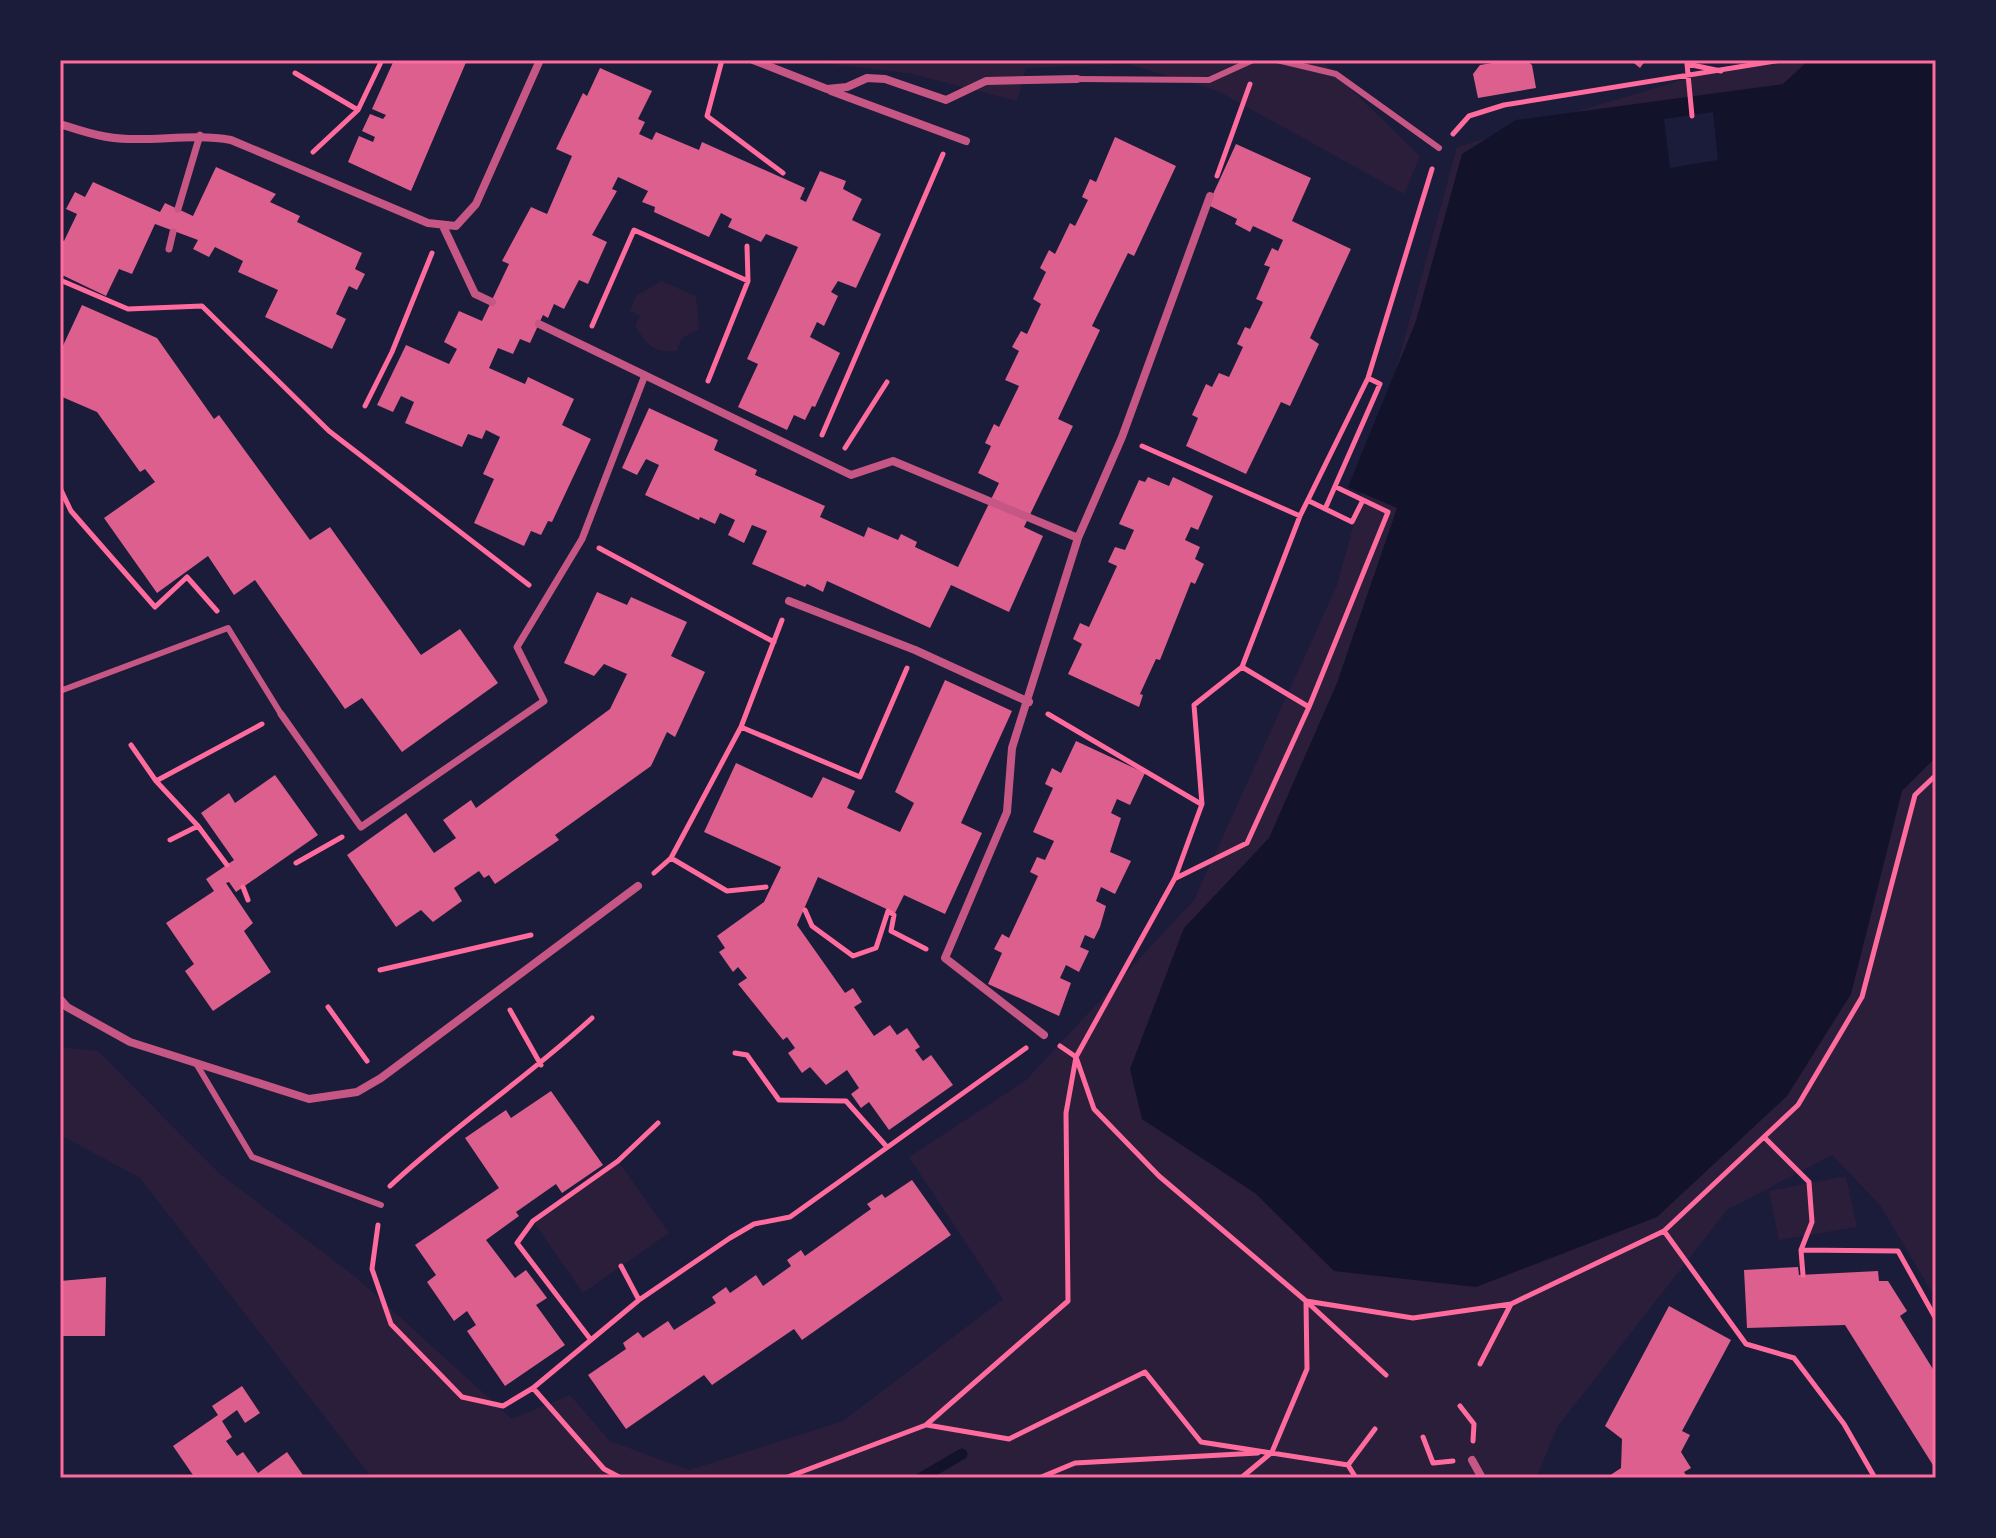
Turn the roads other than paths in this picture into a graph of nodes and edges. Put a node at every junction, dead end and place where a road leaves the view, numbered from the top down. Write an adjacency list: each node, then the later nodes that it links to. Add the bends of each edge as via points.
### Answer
1 (540, 60): 13 (street, via 476,204 456,226)
2 (753, 60): 6 (street)
3 (1253, 60): 5 (lane, via 1209,80)
4 (1277, 60): 10 (lane, via 1336,74)
5 (1077, 79): 6 (street, via 986,81 946,100 885,79 867,78)
6 (827, 89): 9 (street)
7 (60, 124): 8 (street, via 128,139)
8 (200, 135): 12 (street); 13 (street, via 231,140)
9 (966, 141)
10 (1439, 148)
11 (1210, 196): 19 (street, via 1122,437)
12 (178, 209)
13 (443, 226): 16 (street, via 475,294)
14 (173, 232): 15 (street)
15 (169, 249)
16 (492, 302)
17 (539, 324): 18 (street)
18 (645, 375): 19 (street, via 851,475 893,461); 23 (street, via 582,539 517,647 544,701 361,827)
19 (1078, 538): 22 (street)
20 (789, 601): 22 (street)
21 (60, 691): 23 (lane, via 228,628)
22 (1029, 702): 26 (street, via 1012,748 1007,812 945,958)
23 (281, 714)
24 (638, 886): 27 (street, via 381,1078 344,1096 309,1099)
25 (60, 999): 27 (street, via 130,1042)
26 (1044, 1035)
27 (197, 1065): 28 (lane, via 252,1157)
28 (381, 1205)
29 (1472, 1460): 30 (street)
30 (1482, 1478)

